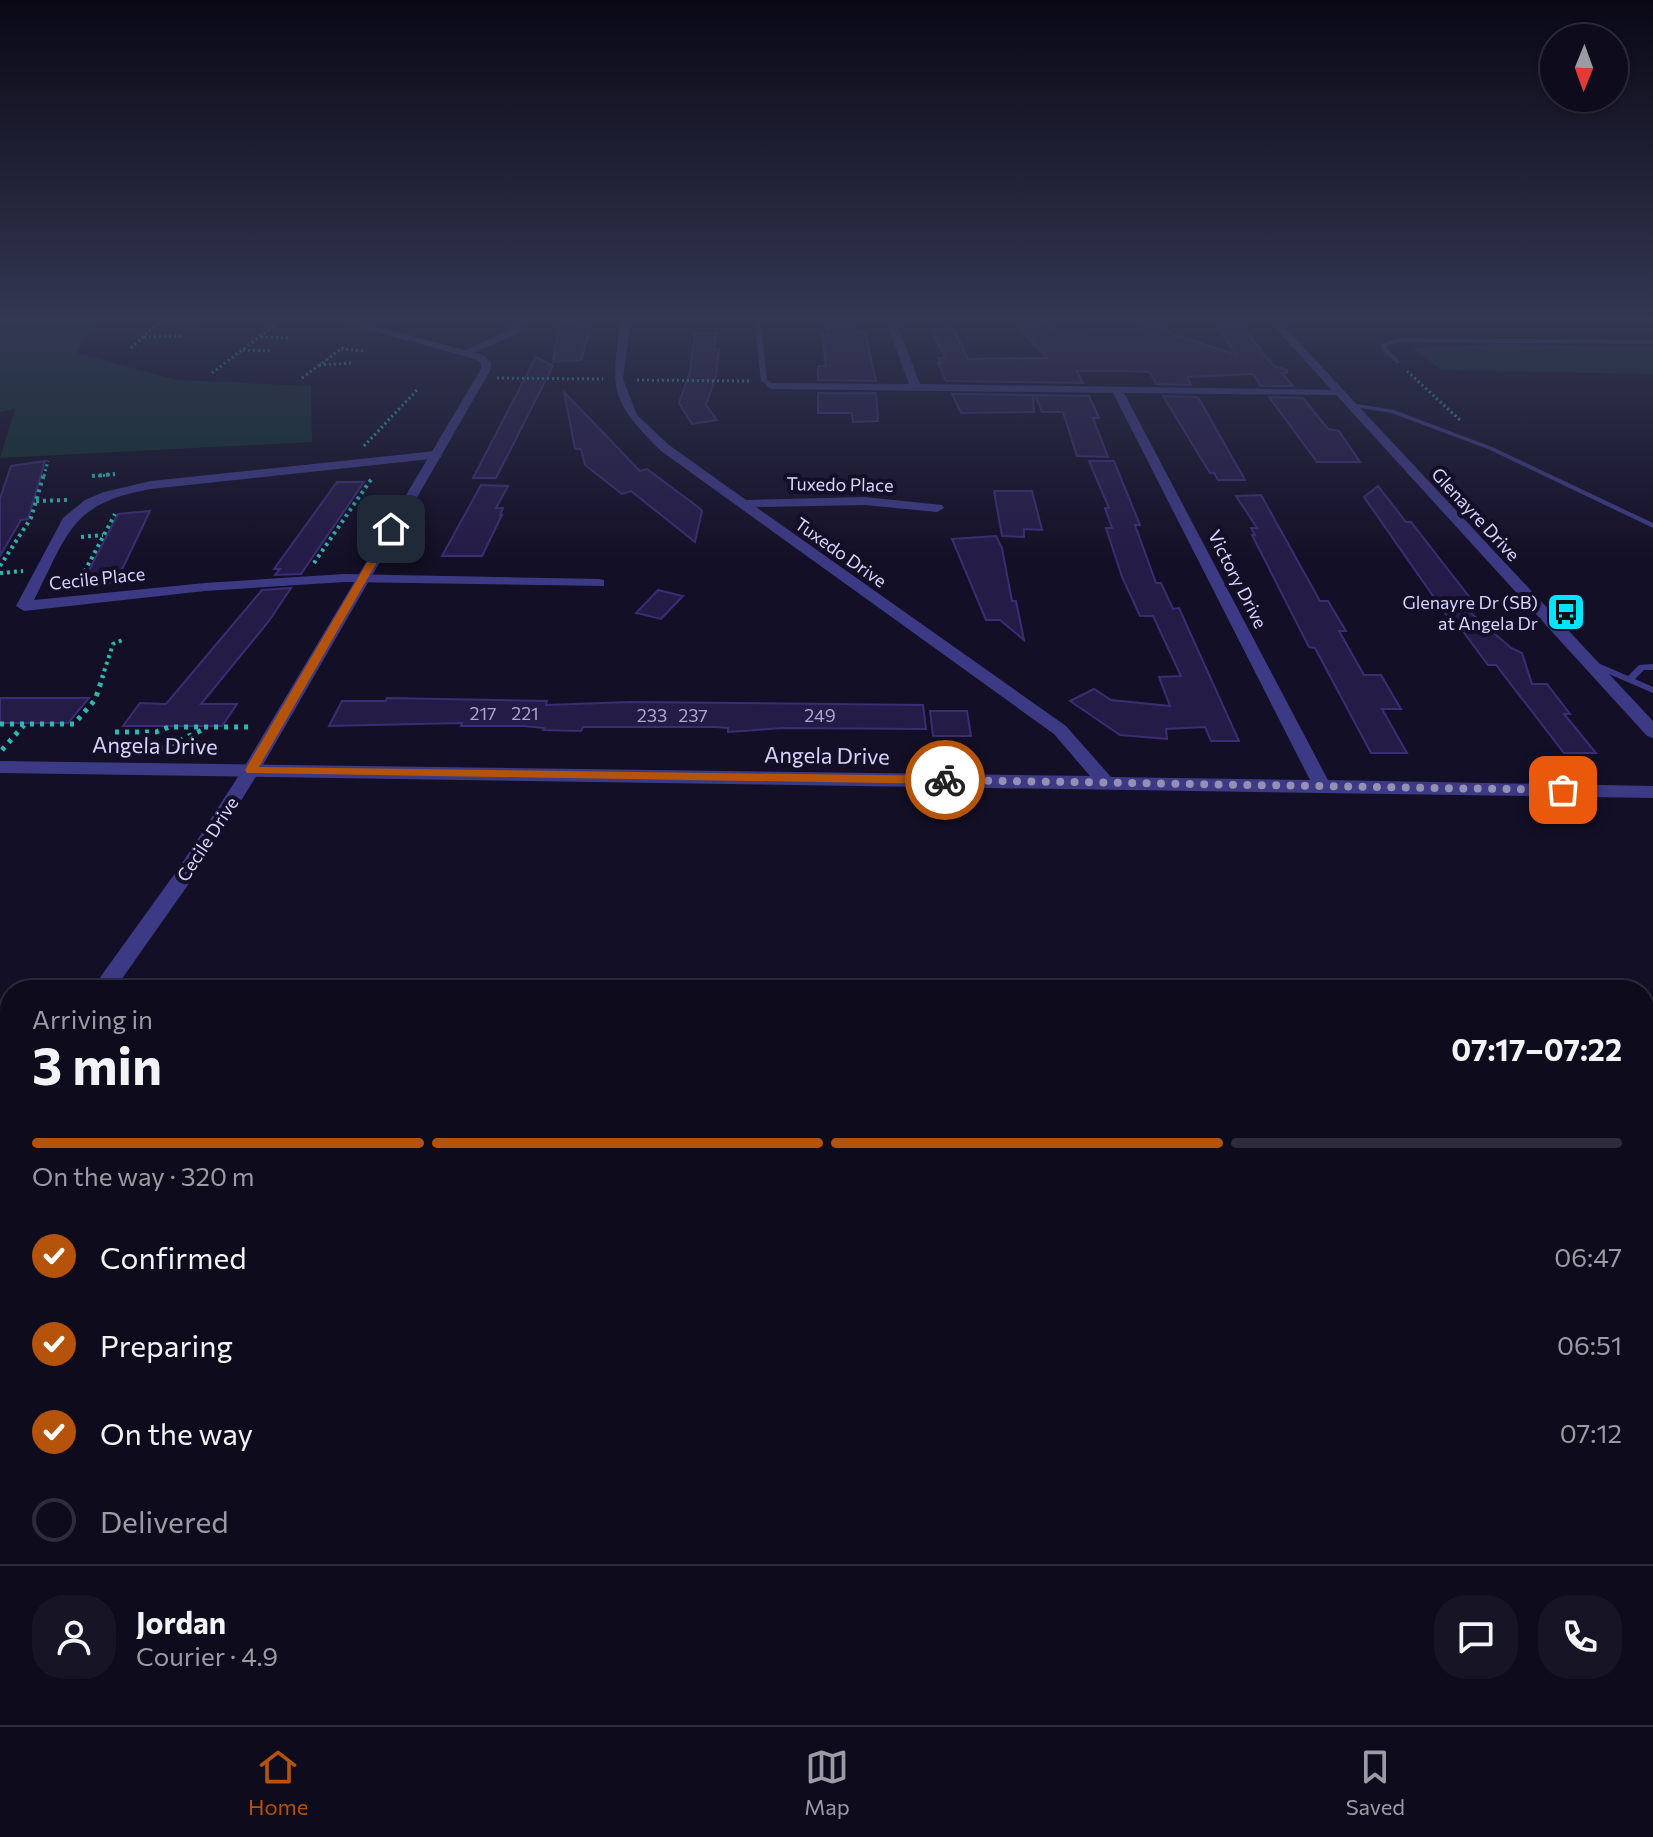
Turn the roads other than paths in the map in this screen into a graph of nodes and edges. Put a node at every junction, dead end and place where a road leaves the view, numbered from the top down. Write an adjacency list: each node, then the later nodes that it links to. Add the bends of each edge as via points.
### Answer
1 (468, 400): 6 (street, Cecile Drive)
2 (626, 400): 7 (street, Tuxedo Drive, via 632,416 665,448)
3 (1122, 400): 20 (street, Victory Drive)
4 (1346, 400): 5 (street, Glenayre Drive)
5 (1351, 405): 9 (lane, via 1392,411 1490,448); 12 (street, Glenayre Drive)
6 (436, 455): 10 (street, Cecile Drive); 10 (street, Cecile Place, via 156,484 100,500 72,516 24,606)
7 (743, 504): 8 (street, Tuxedo Place, via 905,503); 19 (street, Tuxedo Drive, via 1060,730)
8 (937, 508)
9 (1653, 526)
10 (361, 578): 11 (street, Cecile Place); 18 (street, Cecile Drive)
11 (599, 583)
12 (1588, 662): 14 (lane); 16 (street, Glenayre Drive)
13 (1653, 667): 14 (lane, via 1642,667)
14 (1629, 680): 15 (lane)
15 (1653, 690)
16 (1653, 732)
17 (0, 767): 18 (street, Angela Drive)
18 (251, 770): 19 (street, Angela Drive); 22 (street, Cecile Drive)
19 (1105, 782): 20 (street, Angela Drive)
20 (1322, 786): 21 (street, Angela Drive)
21 (1653, 792)
22 (109, 980)

